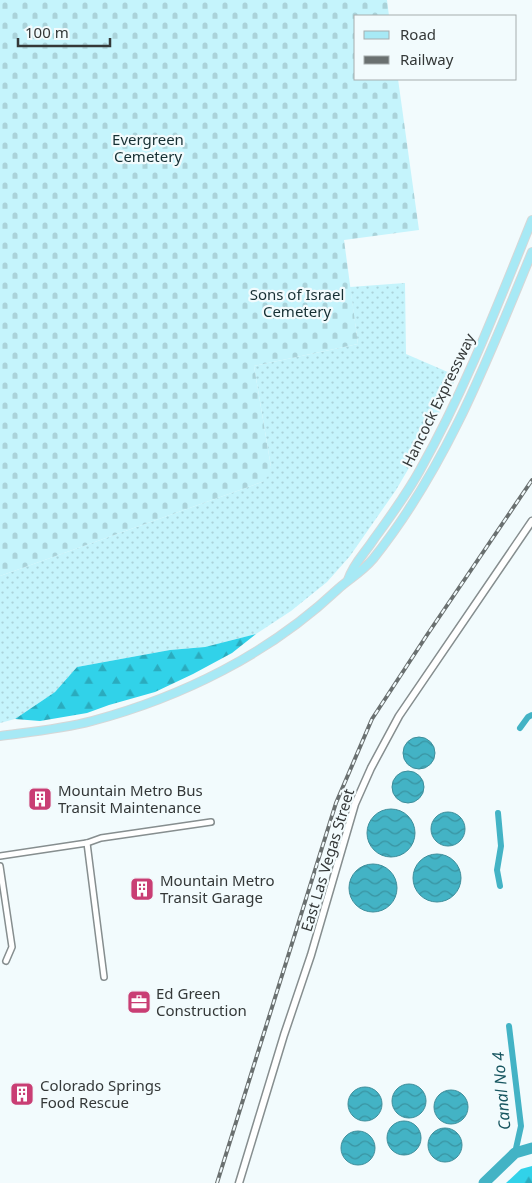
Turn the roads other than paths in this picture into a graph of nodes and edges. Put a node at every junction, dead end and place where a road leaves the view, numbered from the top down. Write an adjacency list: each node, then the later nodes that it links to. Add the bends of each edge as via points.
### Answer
1 (532, 220): 4 (main road, Hancock Expressway, via 439,435 419,472 352,568)
2 (532, 252): 4 (main road, Hancock Expressway, via 471,397 428,478 372,560 362,572)
3 (532, 521): 12 (street, East Las Vegas Street, via 399,716 355,804)
4 (348, 580): 5 (main road, Hancock Expressway, via 307,616 254,653 201,682 91,721)
5 (0, 736)
6 (211, 822): 7 (street, via 101,838)
7 (87, 843): 8 (street); 11 (street)
8 (0, 856)
9 (0, 866): 10 (street, via 12,947)
10 (6, 961)
11 (104, 976)
12 (239, 1183)

